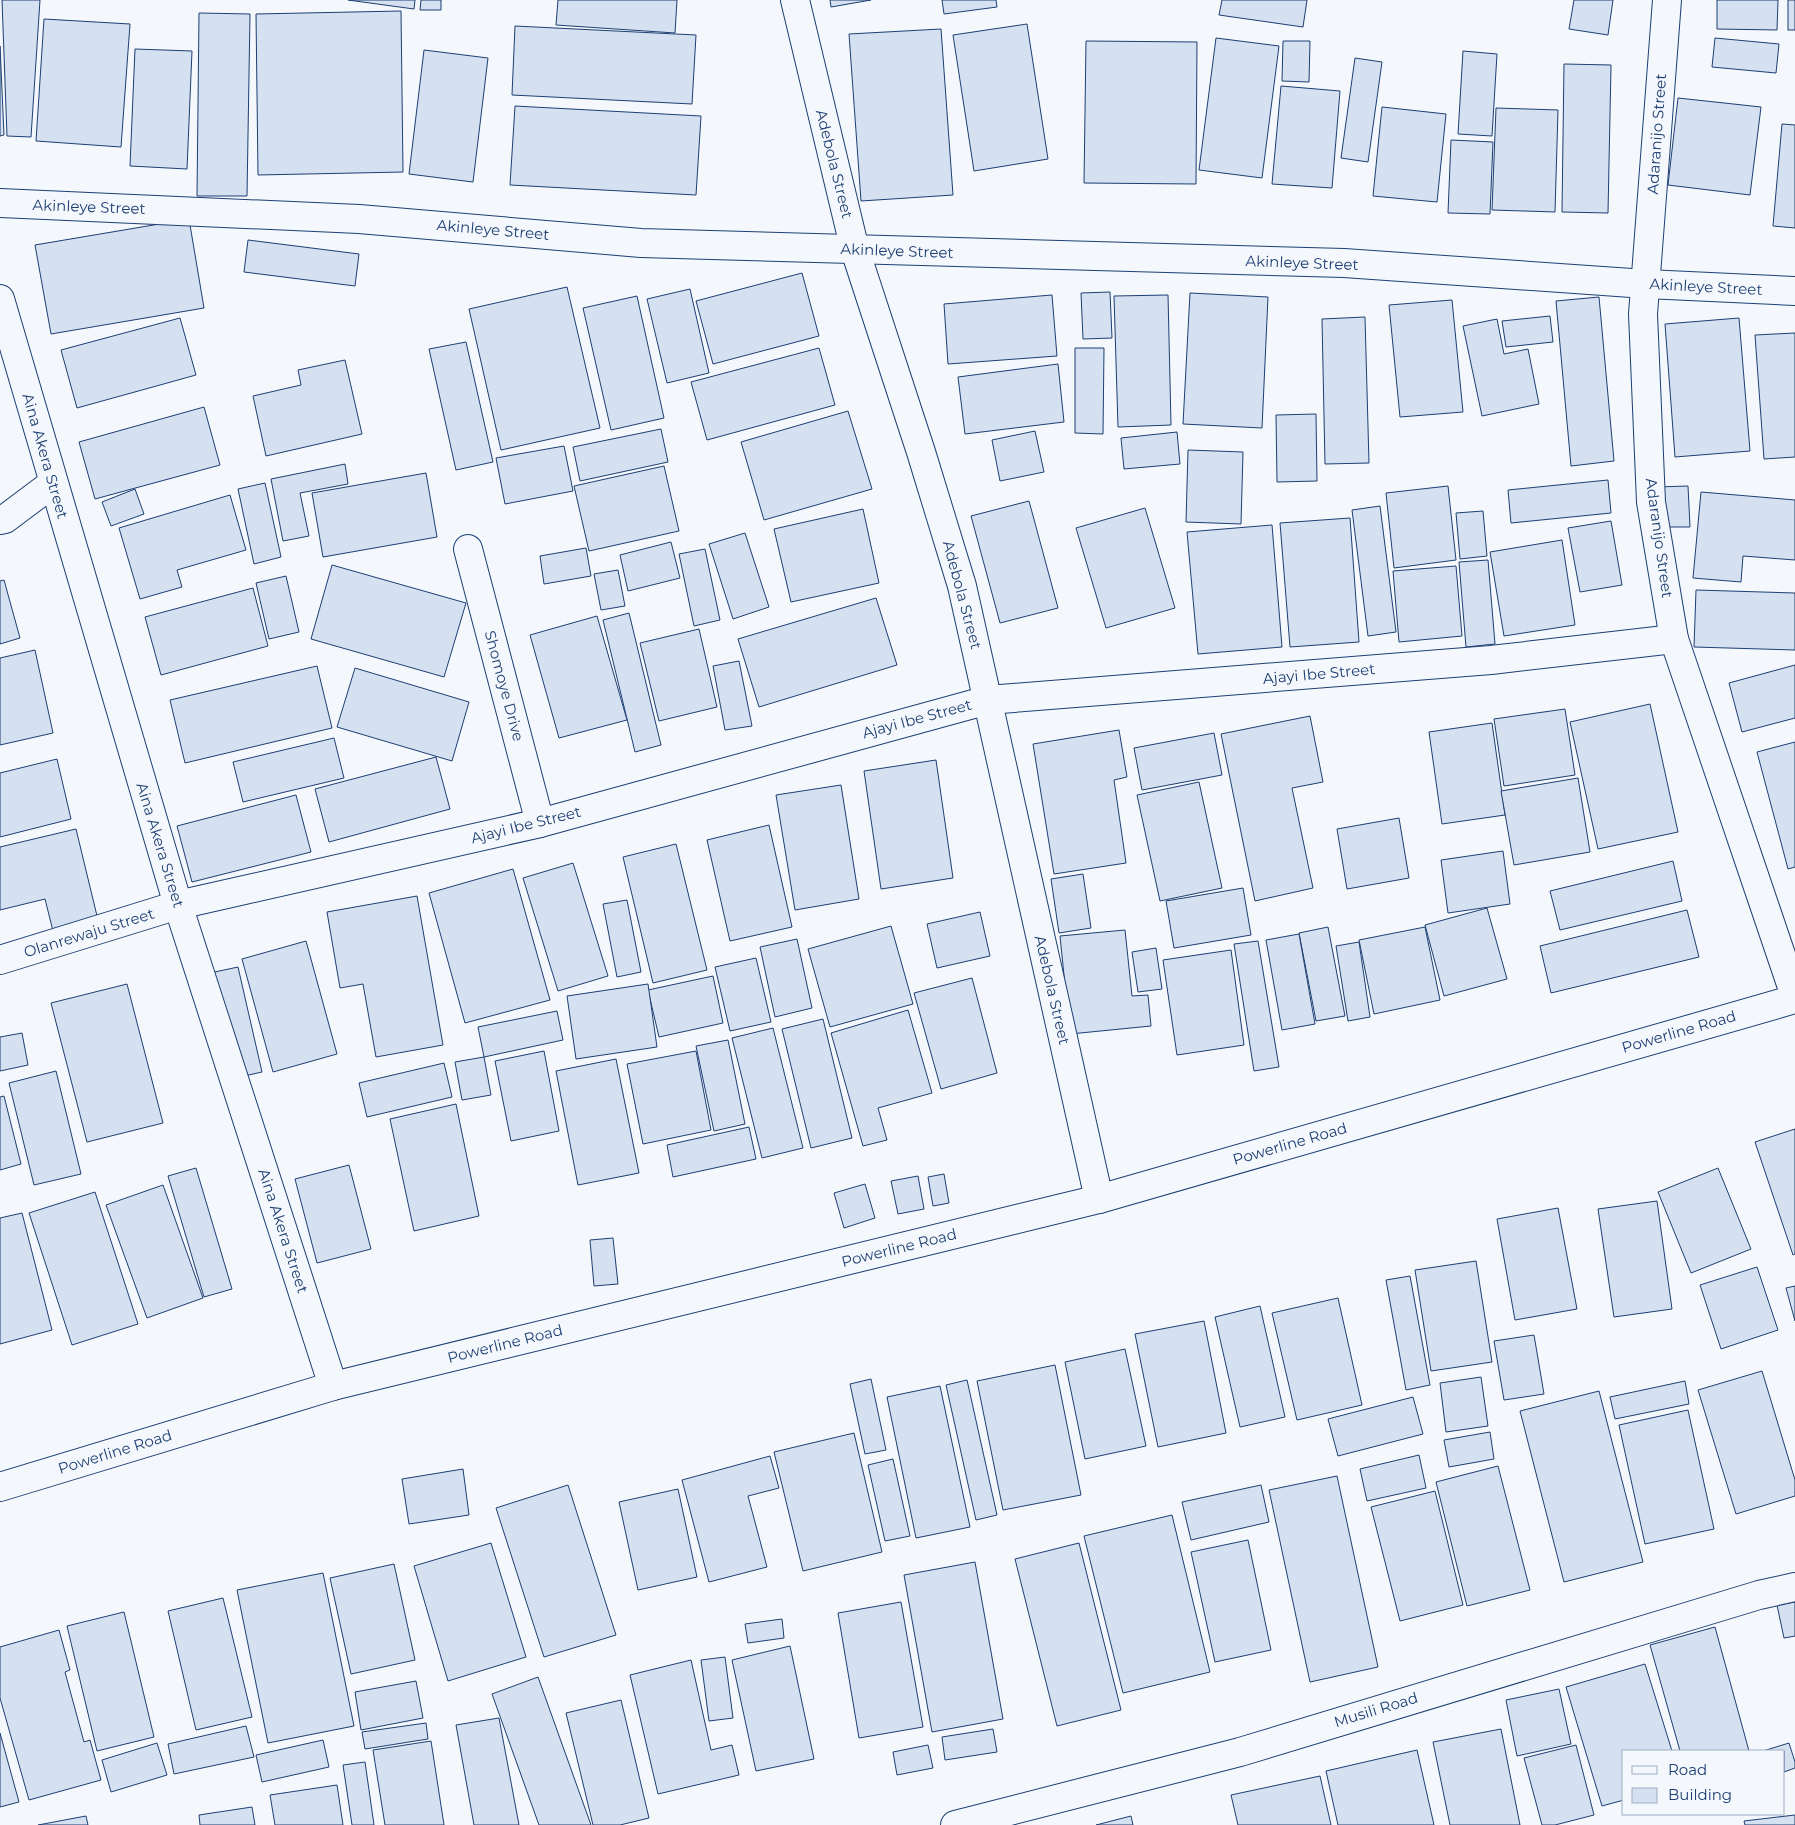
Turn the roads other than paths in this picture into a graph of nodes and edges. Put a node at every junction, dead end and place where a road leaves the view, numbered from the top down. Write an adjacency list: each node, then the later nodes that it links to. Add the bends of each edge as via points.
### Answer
1 (795, 0): 4 (street, Adebola Street)
2 (1667, 0): 5 (street, Adaranijo Street)
3 (0, 203): 4 (street, Akinleye Street, via 359,219 641,243)
4 (855, 250): 5 (street, Akinleye Street, via 1344,263); 12 (street, Adebola Street, via 959,577)
5 (1646, 284): 6 (street, Akinleye Street); 11 (street, Adaranijo Street, via 1643,314 1651,502)
6 (1795, 291)
7 (0, 299): 8 (street, Aina Akera Street)
8 (53, 483): 9 (street); 14 (street, Aina Akera Street)
9 (0, 520)
10 (468, 549): 13 (street, Shomoye Drive)
11 (1674, 640): 12 (street, Ajayi Ibe Street, via 1481,661); 16 (street, Adaranijo Street)
12 (988, 700): 13 (street, Ajayi Ibe Street); 17 (street, Adebola Street)
13 (540, 823): 14 (street, Ajayi Ibe Street)
14 (178, 905): 15 (street, Olanrewaju Street); 18 (street, Aina Akera Street)
15 (0, 960)
16 (1795, 997): 17 (street, Powerline Road)
17 (1099, 1199): 18 (street, Powerline Road)
18 (333, 1386): 19 (street, Powerline Road)
19 (0, 1487)
20 (1795, 1587): 21 (street, Musili Road, via 1759,1595 1240,1752)
21 (955, 1825)

